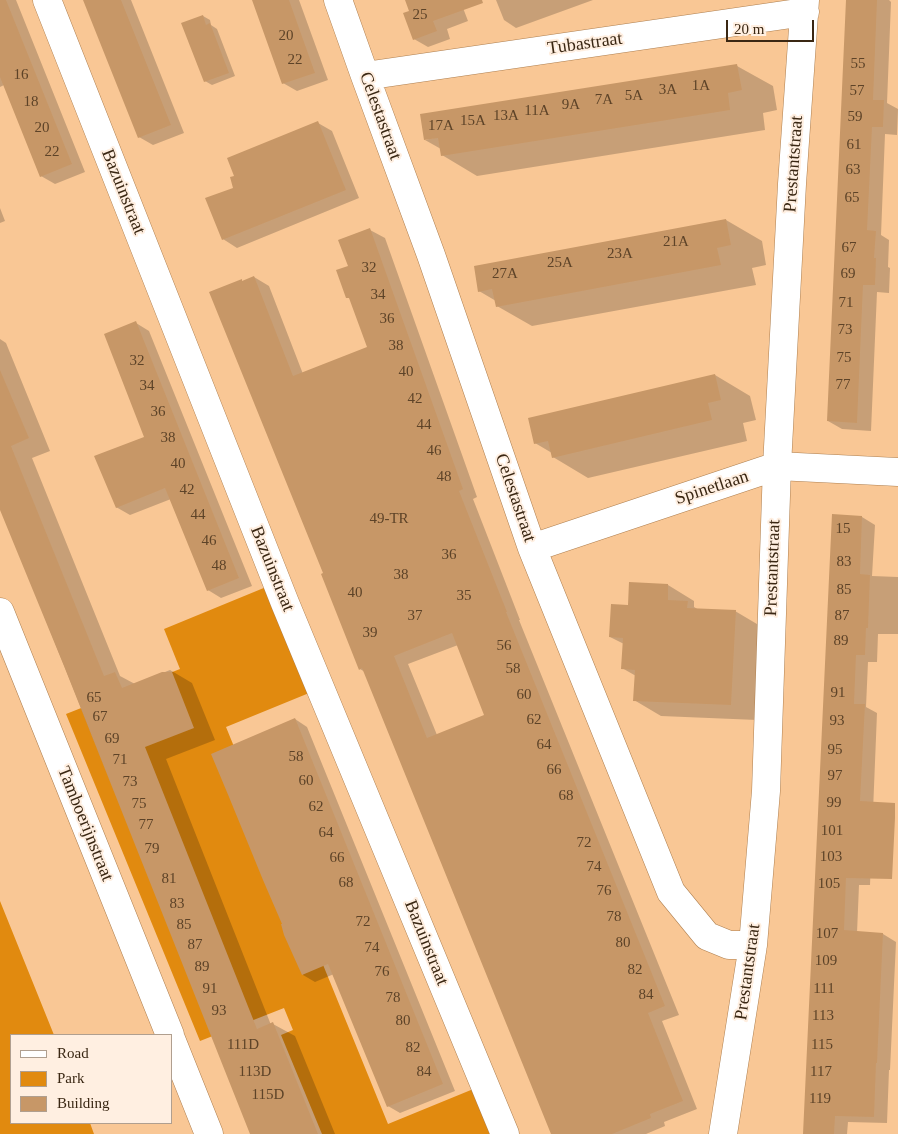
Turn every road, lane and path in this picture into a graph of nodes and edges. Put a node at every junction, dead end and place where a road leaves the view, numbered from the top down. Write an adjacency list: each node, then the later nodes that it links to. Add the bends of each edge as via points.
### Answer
1 (47, 0): 13 (street, Bazuinstraat, via 285,603)
2 (338, 0): 4 (street, Celestastraat)
3 (805, 6): 4 (street, Tubastraat); 5 (street, Prestantstraat)
4 (365, 76): 7 (street, Celestastraat, via 431,255)
5 (777, 466): 6 (street, Spinetlaan); 7 (street, Spinetlaan); 9 (street, Prestantstraat, via 766,791)
6 (898, 472)
7 (532, 548): 9 (street, Celestastraat, via 671,892 708,936 729,946)
8 (0, 612): 10 (street, Tamboerijnstraat)
9 (753, 946): 14 (street, Prestantstraat)
10 (170, 1034)
11 (172, 1042): 12 (street)
12 (209, 1134)
13 (505, 1134)
14 (724, 1134)

